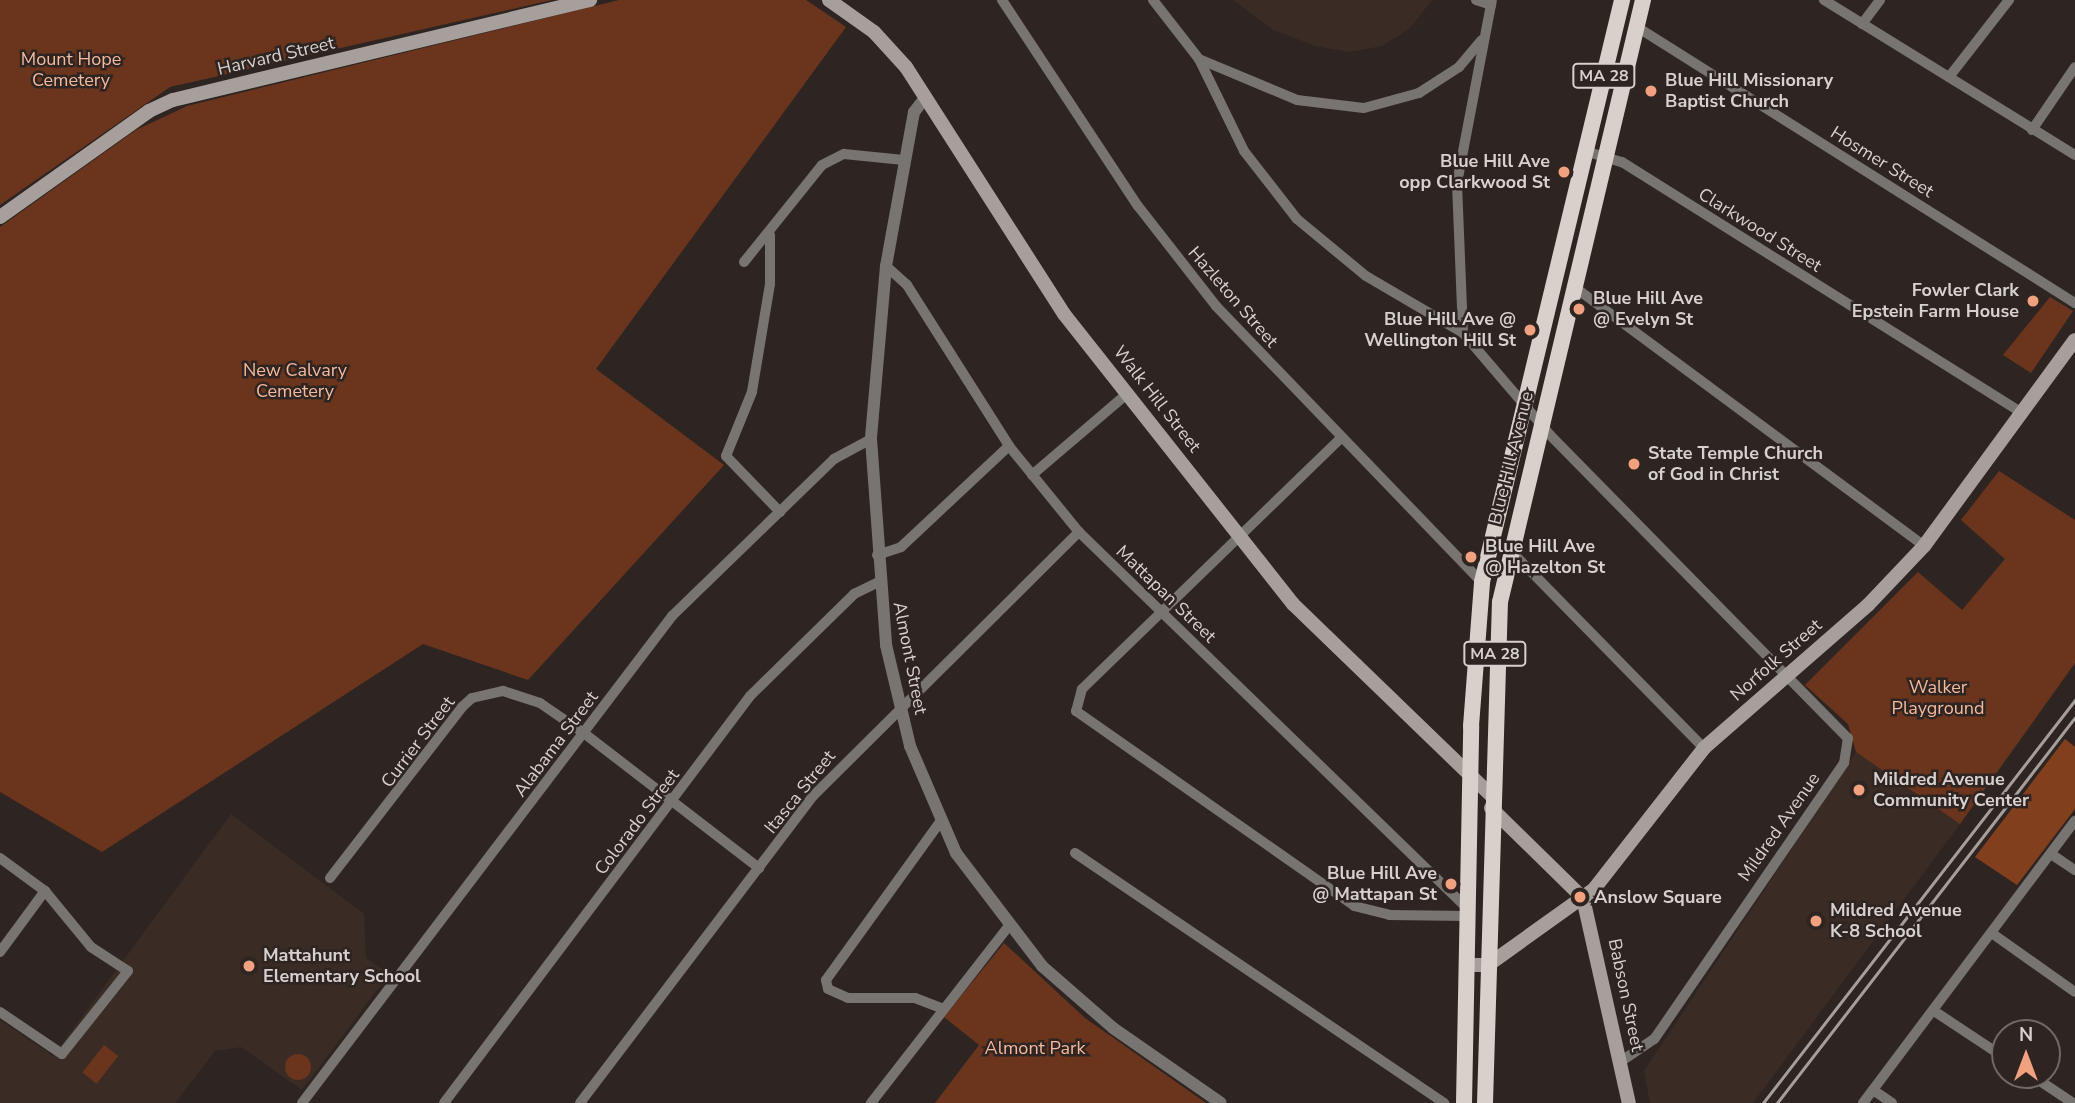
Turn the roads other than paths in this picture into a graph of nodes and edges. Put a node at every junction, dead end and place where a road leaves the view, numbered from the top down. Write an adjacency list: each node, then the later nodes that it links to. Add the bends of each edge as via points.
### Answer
1 (590, 0): 24 (main road, Harvard Street, via 173,100 149,111)
2 (829, 0): 18 (main road, Walk Hill Street, via 874,32)
3 (1002, 0): 36 (street, Hazleton Street, via 1166,243 1216,306)
4 (1153, 0): 15 (street)
5 (1476, 0): 11 (street)
6 (1622, 0): 20 (highway, Blue Hill Avenue / MA 28)
7 (1643, 0): 13 (highway, Blue Hill Avenue / MA 28)
8 (1824, 0): 12 (street)
9 (1880, 0): 12 (street)
10 (2009, 0): 17 (street)
11 (1492, 3): 14 (street)
12 (1862, 23): 17 (street)
13 (1637, 27): 22 (highway, Blue Hill Avenue / MA 28); 29 (street, Hosmer Street)
14 (1483, 39): 15 (street, via 1459,67 1419,93 1364,108 1297,100); 30 (street, via 1457,183)
15 (1199, 59): 30 (street, via 1244,151 1297,219 1366,276)
16 (2075, 67): 19 (street)
17 (1950, 77): 19 (street)
18 (925, 98): 23 (street, Almont Street, via 914,112); 32 (main road, Walk Hill Street, via 1028,261)
19 (2032, 130): 21 (street)
20 (1585, 151): 22 (street, Clarkwood Street); 33 (highway, Blue Hill Avenue / MA 28)
21 (2075, 155)
22 (1605, 157): 28 (highway, Blue Hill Avenue / MA 28); 34 (street, Clarkwood Street, via 1622,162)
23 (904, 160): 25 (street, via 844,154 822,165); 27 (street, Almont Street)
24 (0, 217)
25 (770, 235): 26 (street); 40 (street, via 770,284 752,392 726,456)
26 (744, 262)
27 (886, 266): 37 (street, Almont Street); 38 (street, Mattapan Street, via 907,285)
28 (1573, 286): 35 (highway, Blue Hill Avenue / MA 28); 43 (street)
29 (2075, 303)
30 (1463, 333): 33 (street)
31 (2075, 340): 34 (main road, Norfolk Street)
32 (1128, 393): 39 (street); 42 (main road, Walk Hill Street)
33 (1523, 402): 35 (street); 47 (highway, Blue Hill Avenue / MA 28)
34 (2022, 413): 43 (main road, Norfolk Street)
35 (1539, 422): 44 (highway, Blue Hill Avenue / MA 28); 49 (street, via 1773,656)
36 (1341, 438): 42 (street); 47 (street, Hazleton Street)
37 (871, 439): 40 (street, Alabama Street, via 834,459); 45 (street, Almont Street)
38 (1009, 446): 39 (street, Mattapan Street); 45 (street, via 901,547)
39 (1032, 475): 41 (street, Mattapan Street)
40 (780, 513): 51 (street, Alabama Street, via 672,616)
41 (1079, 532): 48 (street, Mattapan Street); 50 (street, Itasca Street)
42 (1238, 535): 48 (street); 53 (main road, Walk Hill Street, via 1293,604)
43 (1924, 546): 49 (main road, Norfolk Street)
44 (1508, 548): 52 (street); 55 (highway, Blue Hill Avenue / MA 28, via 1497,631)
45 (877, 555): 46 (street, Almont Street)
46 (878, 582): 50 (street, Almont Street); 54 (street, Colorado Street, via 854,594 750,696)
47 (1482, 582): 53 (highway, Blue Hill Avenue / MA 28)
48 (1163, 612): 66 (street, Mattapan Street); 66 (street, via 1078,696 1076,711 1086,722 1354,906 1390,915)
49 (1785, 678): 52 (main road, Norfolk Street); 77 (street, Mildred Avenue, via 1848,738 1844,762 1654,1039)
50 (899, 705): 57 (street, Almont Street); 61 (street, Itasca Street, via 813,796)
51 (585, 734): 54 (street, Currier Street); 63 (street, Currier Street, via 519,693 472,698); 80 (street, Alabama Street)
52 (1704, 748): 65 (main road, Norfolk Street)
53 (1470, 775): 55 (main road, Walk Hill Street); 66 (highway, Blue Hill Avenue / MA 28)
54 (674, 800): 61 (street, Currier Street); 81 (street, Colorado Street)
55 (1491, 802): 65 (main road); 71 (highway, Blue Hill Avenue / MA 28)
56 (2075, 821): 59 (street)
57 (940, 822): 67 (street, Almont Street); 73 (street, via 833,962 828,989 848,998 915,998)
58 (1076, 853): 85 (street)
59 (2051, 854): 62 (street); 68 (street)
60 (0, 858): 64 (street)
61 (759, 868): 82 (street, Itasca Street)
62 (2075, 870)
63 (330, 878)
64 (45, 891): 69 (street); 75 (street, via 72,930 128,971 62,1054)
65 (1583, 898): 71 (main road, Norfolk Street); 77 (main road, Babson Street)
66 (1467, 912): 70 (highway, Blue Hill Avenue / MA 28)
67 (1008, 927): 73 (street); 84 (street, Almont Street, via 1089,1010)
68 (1993, 934): 72 (street); 74 (street)
69 (0, 952)
70 (1466, 965): 71 (main road); 86 (highway, Blue Hill Avenue / MA 28)
71 (1488, 965): 87 (highway, Blue Hill Avenue / MA 28)
72 (2075, 992)
73 (943, 1009): 83 (street)
74 (1934, 1011): 76 (street); 79 (street)
75 (0, 1012)
76 (1991, 1049)
77 (1620, 1062): 88 (main road, Babson Street)
78 (2052, 1089): 91 (street)
79 (1873, 1090): 89 (street); 90 (street)
80 (306, 1102)
81 (443, 1103)
82 (580, 1103)
83 (871, 1103)
84 (1221, 1103)
85 (1444, 1103)
86 (1464, 1103)
87 (1485, 1103)
88 (1629, 1103)
89 (1863, 1103)
90 (1892, 1103)
91 (2073, 1103)

